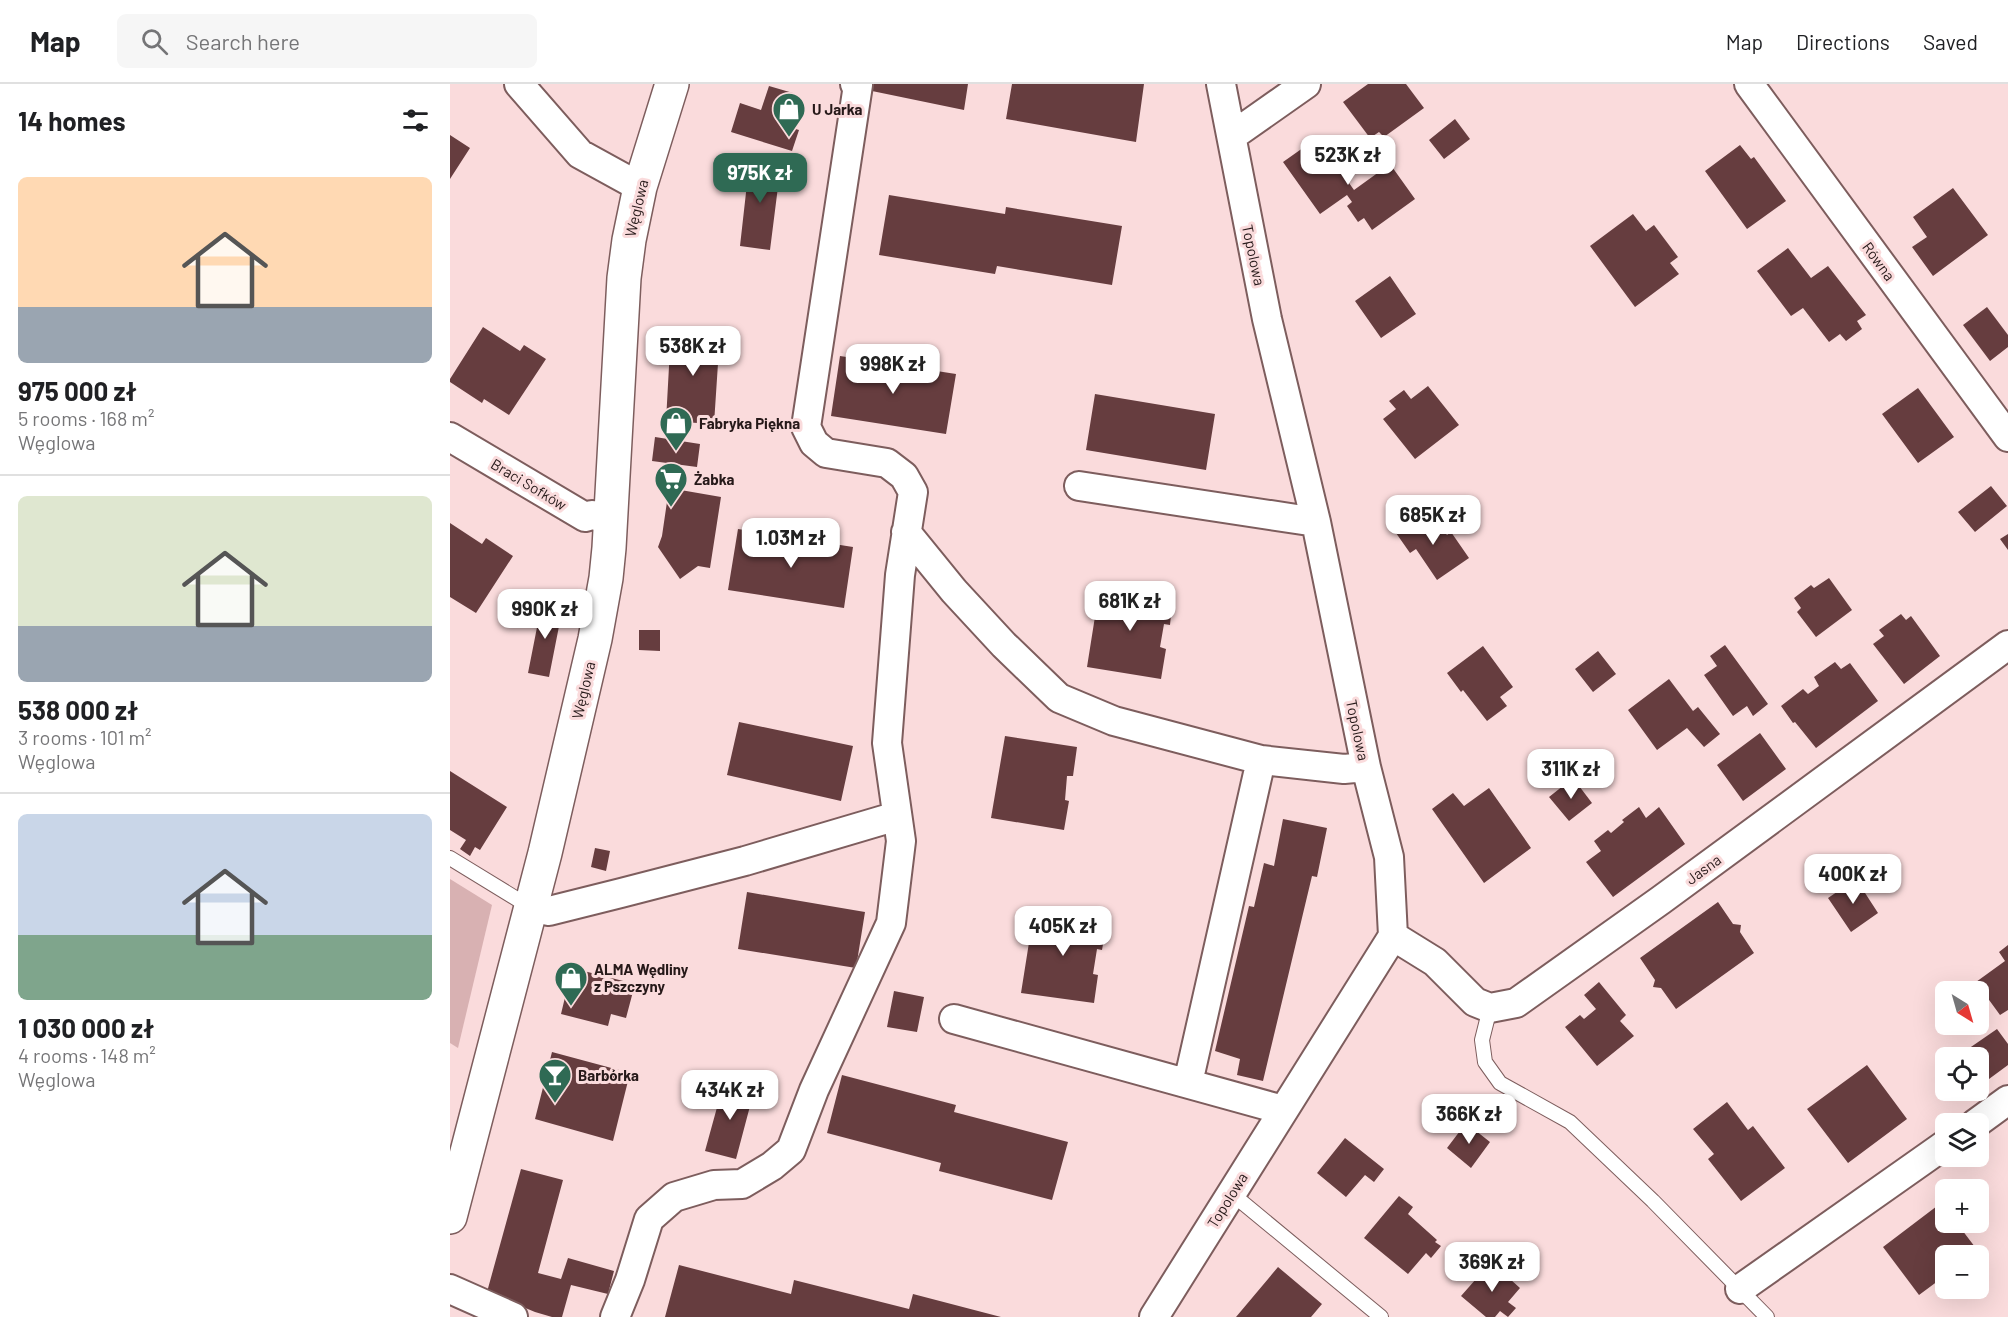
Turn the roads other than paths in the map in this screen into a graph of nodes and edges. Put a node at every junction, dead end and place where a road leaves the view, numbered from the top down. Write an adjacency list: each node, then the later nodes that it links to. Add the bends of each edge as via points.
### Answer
1 (519, 84): 8 (street, via 580,154)
2 (672, 84): 8 (street, Węglowa)
3 (855, 84): 14 (street, via 858,85 806,427 814,443 826,453 887,463 904,476 913,492)
4 (1221, 84): 7 (street, Topolowa)
5 (1306, 84): 7 (street)
6 (1749, 84): 10 (street, Równa)
7 (1232, 136): 13 (street, Topolowa, via 1267,319)
8 (640, 187): 12 (street, Węglowa, via 624,278)
9 (450, 437): 12 (street, Braci Sofków, via 585,517)
10 (2008, 437)
11 (1079, 486): 13 (street)
12 (611, 519): 20 (street, Węglowa, via 595,639)
13 (1316, 522): 17 (street, Topolowa)
14 (906, 532): 16 (street, via 954,591 1059,698 1114,721); 18 (street, via 887,743)
15 (2008, 645): 22 (street, Jasna, via 1516,1003)
16 (1261, 759): 17 (street, via 1344,769); 24 (street)
17 (1366, 767): 21 (street, Topolowa, via 1389,857)
18 (897, 816): 20 (street, via 745,861 549,911); 34 (street, via 901,841 891,923 814,1090 791,1150 772,1167 742,1184 714,1185 674,1197 650,1219)
19 (450, 858): 20 (lane)
20 (530, 907): 30 (street, Węglowa)
21 (1394, 936): 22 (street, via 1435,962 1475,1002); 26 (street, Topolowa)
22 (1490, 1008): 32 (lane, via 1482,1040 1485,1062 1500,1083 1570,1122)
23 (954, 1019): 24 (street)
24 (1188, 1083): 26 (street)
25 (2008, 1100): 27 (street)
26 (1283, 1110): 29 (street, Topolowa)
27 (1989, 1114)
28 (1935, 1152): 32 (street)
29 (1231, 1193): 35 (street, Topolowa); 36 (lane)
30 (451, 1208)
31 (450, 1289): 33 (street)
32 (1740, 1289): 37 (lane)
33 (513, 1317)
34 (615, 1317)
35 (1154, 1317)
36 (1381, 1317)
37 (1767, 1317)

